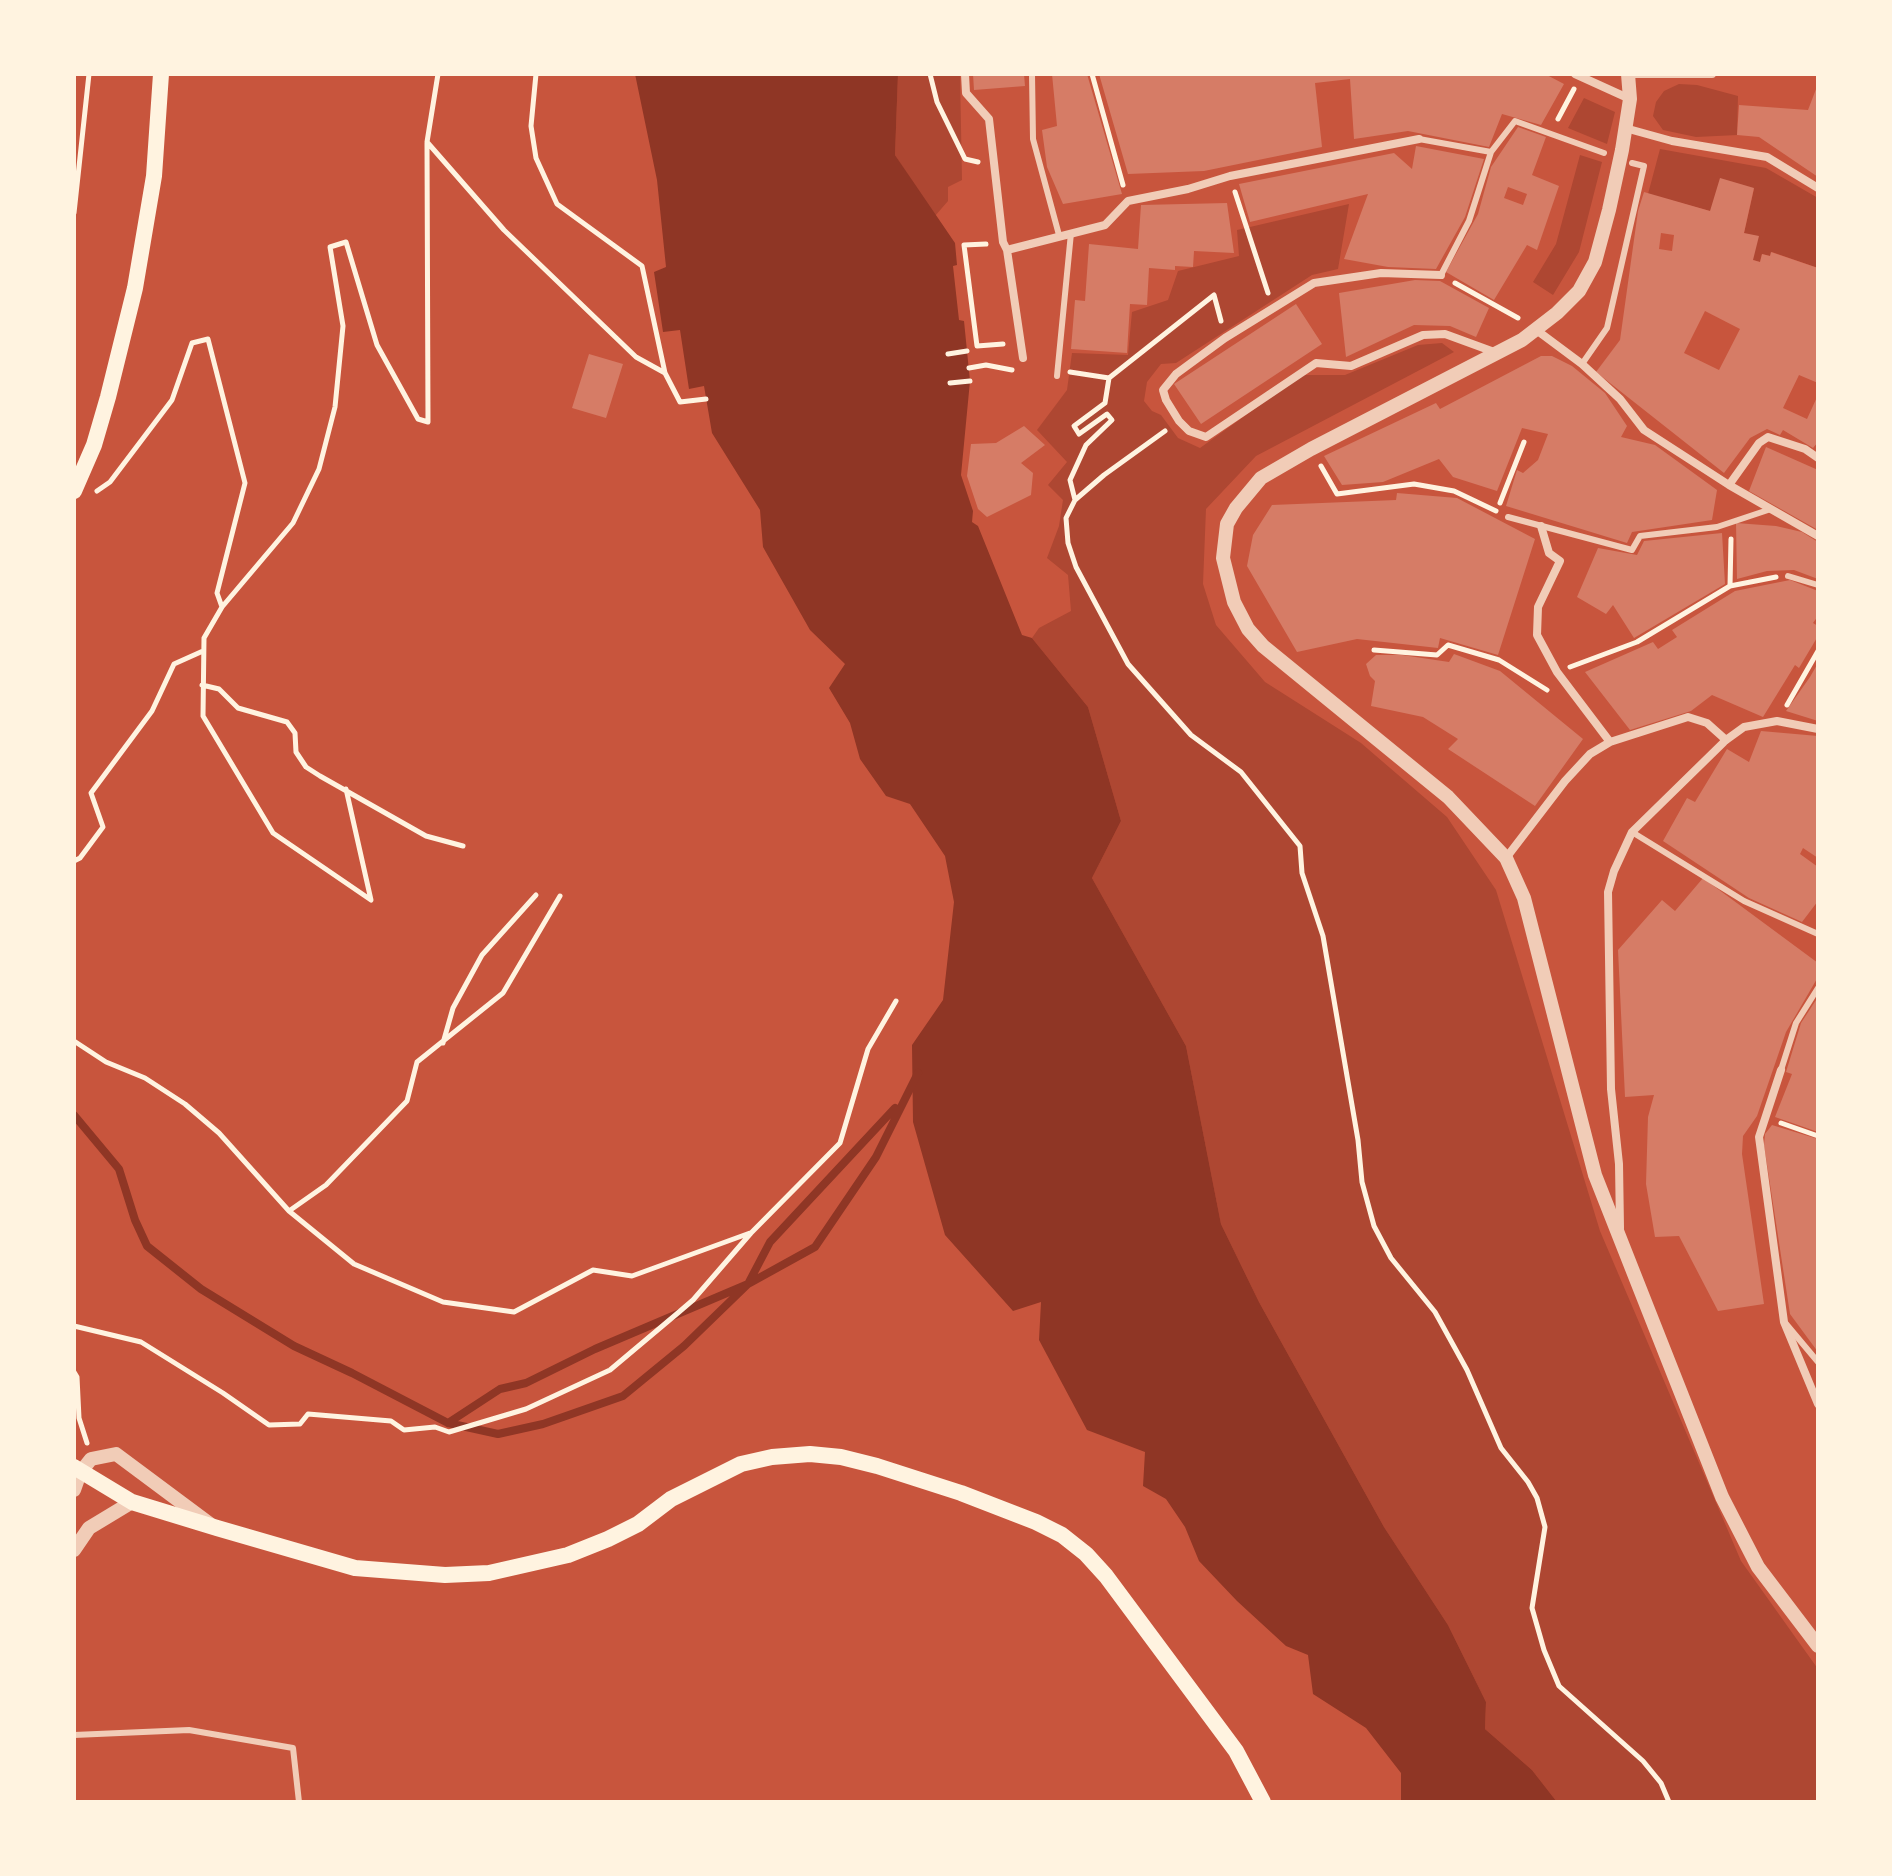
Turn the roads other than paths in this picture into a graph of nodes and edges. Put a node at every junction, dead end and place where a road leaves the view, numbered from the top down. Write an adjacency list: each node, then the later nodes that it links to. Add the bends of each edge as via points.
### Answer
1 (161, 74): 25 (main road, via 154,176 135,288 105,409)
2 (965, 74): 16 (street, via 966,93 989,119)
3 (1032, 74): 15 (lane, via 1033,139)
4 (1628, 74): 5 (street); 7 (street)
5 (1712, 74)
6 (1578, 75): 7 (street)
7 (1630, 99): 8 (street)
8 (1625, 128): 13 (street, via 1767,157); 18 (street, via 1595,262 1579,291)
9 (1419, 139): 10 (lane); 14 (street, via 1128,201 1105,225)
10 (1491, 152): 11 (lane, via 1515,121); 17 (lane, via 1469,221)
11 (1604, 153)
12 (1632, 163): 21 (lane, via 1644,166 1607,328)
13 (1818, 188)
14 (1071, 233): 15 (street); 22 (lane)
15 (1059, 235): 16 (street)
16 (1007, 250): 20 (street)
17 (1441, 275): 19 (street, via 1381,273 1314,283 1225,338 1167,381 1163,390 1179,421 1206,437 1316,363 1351,366 1423,335 1445,334)
18 (1535, 329): 19 (street); 21 (street)
19 (1498, 353): 36 (street, via 1261,478 1227,524 1223,558 1234,602 1263,646 1448,797)
20 (1023, 358)
21 (1582, 364): 24 (street, via 1644,430)
22 (1057, 373)
23 (1818, 458): 24 (street, via 1768,437)
24 (1729, 485): 26 (street)
25 (75, 489)
26 (1771, 509): 28 (lane, via 1717,527 1640,536 1632,550); 29 (street)
27 (1511, 518): 28 (lane)
28 (1541, 526): 34 (street, via 1549,553 1560,561 1538,607 1537,635 1557,672)
29 (1818, 536)
30 (1788, 576): 31 (lane)
31 (1818, 585)
32 (1818, 729): 33 (street, via 1777,721 1744,727)
33 (1726, 740): 34 (street, via 1707,723 1688,717); 35 (street)
34 (1610, 742): 36 (street, via 1590,754 1565,781)
35 (1632, 832): 37 (lane, via 1744,901); 40 (street, via 1608,892)
36 (1506, 858): 40 (street, via 1524,898 1595,1175)
37 (1818, 934)
38 (1818, 988): 39 (lane, via 1796,1023)
39 (1781, 1070): 41 (street, via 1759,1137)
40 (1620, 1237): 49 (street, via 1722,1497 1758,1567)
41 (1784, 1322): 42 (lane); 43 (street)
42 (1818, 1362)
43 (1818, 1404)
44 (82, 1466): 45 (street); 46 (main road); 47 (street, via 116,1454)
45 (74, 1490)
46 (132, 1502): 47 (main road); 48 (street, via 89,1528)
47 (217, 1528): 52 (main road, via 355,1568 489,1573 568,1555 608,1539 741,1464 810,1454 877,1466 1036,1522 1086,1554 1236,1751)
48 (74, 1550)
49 (1818, 1646)
50 (74, 1735): 51 (lane, via 189,1730 293,1748)
51 (299, 1802)
52 (1263, 1802)

